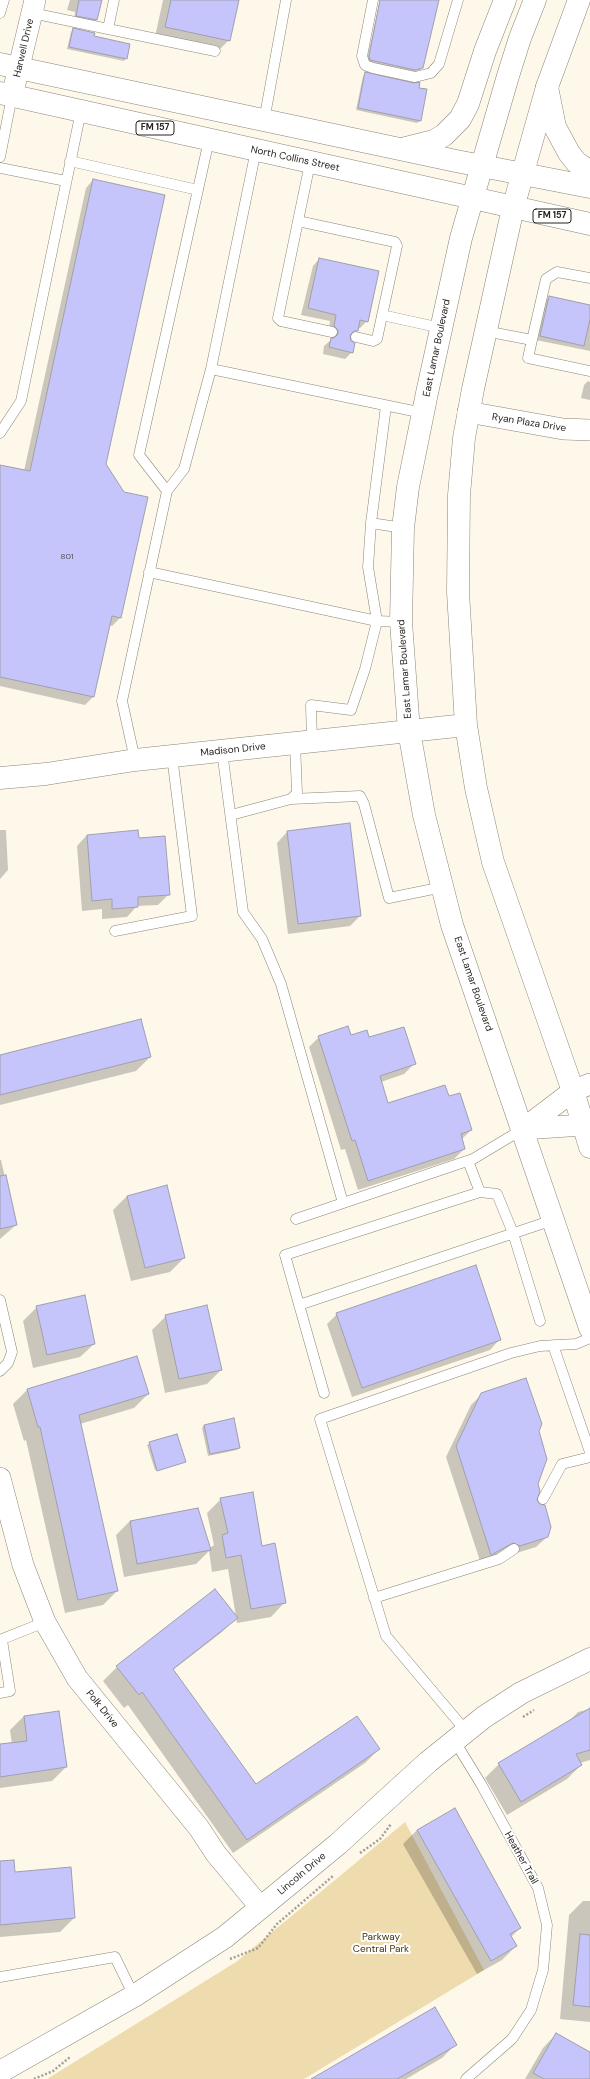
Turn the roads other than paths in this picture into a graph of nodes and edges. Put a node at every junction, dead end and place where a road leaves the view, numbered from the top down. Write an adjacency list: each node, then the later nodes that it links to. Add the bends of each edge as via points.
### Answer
1 (4, 0): 10 (lane)
2 (114, 0): 11 (lane)
3 (286, 0): 17 (lane)
4 (373, 0): 5 (lane, via 362,56 365,64 415,77 431,73 439,64)
5 (458, 0)
6 (505, 0): 19 (main road, via 468,104 460,119 434,141)
7 (535, 0): 24 (main road, East Lamar Boulevard, via 520,38)
8 (579, 0): 14 (main road)
9 (34, 7): 11 (lane); 13 (street, Harwell Drive)
10 (0, 13)
11 (108, 29): 12 (lane)
12 (215, 52)
13 (10, 66): 15 (street, Harwell Drive); 17 (main road)
14 (546, 87): 26 (main road, via 557,132 576,162); 27 (main road)
15 (6, 94): 16 (main road, North Collins Street / FM 157); 21 (lane)
16 (81, 111): 18 (main road, North Collins Street / FM 157); 22 (lane)
17 (264, 121): 19 (main road)
18 (209, 140): 20 (main road, North Collins Street / FM 157); 30 (lane)
19 (401, 149): 24 (main road)
20 (256, 150): 23 (main road, North Collins Street / FM 157); 42 (lane)
21 (0, 158)
22 (70, 161): 28 (lane); 30 (lane)
23 (310, 162): 31 (main road, North Collins Street / FM 157); 33 (lane)
24 (482, 166): 27 (main road); 31 (main road, East Lamar Boulevard)
25 (0, 168): 28 (lane)
26 (590, 172)
27 (524, 174): 29 (main road); 32 (main road)
28 (66, 181): 48 (lane, via 21,401)
29 (590, 187)
30 (198, 190): 49 (lane, via 139,455)
31 (472, 199): 32 (main road, North Collins Street / FM 157); 37 (main road, East Lamar Boulevard)
32 (513, 208): 34 (main road, North Collins Street / FM 157); 38 (main road)
33 (298, 221): 36 (lane, via 395,242 397,246); 39 (lane, via 278,318 281,321)
34 (590, 224)
35 (590, 278): 41 (lane, via 557,272 546,279)
36 (382, 315): 37 (lane); 40 (lane, via 377,340)
37 (441, 328): 46 (main road, East Lamar Boulevard)
38 (486, 331): 41 (lane); 45 (main road)
39 (332, 332)
40 (356, 337)
41 (532, 340): 43 (lane, via 528,358)
42 (211, 369): 44 (lane); 49 (lane, via 184,469)
43 (590, 371)
44 (386, 406): 46 (lane); 50 (lane)
45 (468, 412): 47 (street, Ryan Plaza Drive, via 563,429); 55 (main road, via 458,495 458,585)
46 (422, 413): 51 (main road, East Lamar Boulevard)
47 (590, 430)
48 (0, 433)
49 (166, 491): 52 (lane)
50 (372, 524): 51 (lane); 53 (lane, via 368,567)
51 (403, 528): 54 (main road, East Lamar Boulevard)
52 (149, 572): 53 (lane); 60 (lane, via 122,701)
53 (377, 621): 54 (lane); 57 (lane, via 366,669 351,710 311,705)
54 (401, 622): 56 (main road, East Lamar Boulevard)
55 (466, 725): 56 (main road, Madison Drive); 66 (main road, via 476,788 493,862)
56 (409, 731): 57 (main road, Madison Drive); 64 (main road, East Lamar Boulevard, via 424,816)
57 (304, 743): 58 (main road, Madison Drive); 62 (lane, via 297,793)
58 (222, 751): 59 (main road, Madison Drive); 63 (lane)
59 (172, 756): 60 (main road, Madison Drive); 65 (lane, via 192,916)
60 (135, 760): 61 (main road, Madison Drive, via 46,774)
61 (0, 778)
62 (291, 799): 63 (lane); 64 (lane, via 360,796 389,898)
63 (231, 815): 72 (lane, via 243,912 262,939 281,984)
64 (443, 887): 68 (main road, East Lamar Boulevard, via 452,925)
65 (114, 931)
66 (581, 1088): 67 (main road); 68 (street)
67 (586, 1124): 68 (street); 69 (main road)
68 (523, 1129): 70 (lane); 74 (main road, East Lamar Boulevard)
69 (590, 1147)
70 (468, 1161): 71 (lane); 72 (lane)
71 (480, 1192): 75 (lane, via 497,1194); 77 (lane, via 285,1255)
72 (343, 1203): 73 (lane)
73 (296, 1219)
74 (553, 1220): 75 (lane); 79 (main road, East Lamar Boulevard)
75 (513, 1233): 77 (lane); 78 (lane)
76 (0, 1300): 82 (lane, via 12,1352 8,1363)
77 (299, 1305): 83 (lane)
78 (540, 1321)
79 (590, 1328)
80 (590, 1338): 81 (lane, via 576,1344)
81 (554, 1345): 84 (lane); 89 (lane, Heather Trail, via 511,1353 320,1419)
82 (0, 1370)
83 (324, 1393)
84 (590, 1452)
85 (590, 1457): 87 (lane, via 562,1464)
86 (0, 1478): 90 (street, Polk Drive, via 23,1565)
87 (543, 1499)
88 (514, 1549): 89 (lane, via 498,1559)
89 (374, 1598): 94 (lane, Heather Trail, via 386,1636)
90 (45, 1622): 91 (lane); 95 (street, Polk Drive, via 78,1678)
91 (1, 1640): 93 (lane, via 10,1691)
92 (590, 1659): 94 (main road, Lincoln Drive, via 521,1693)
93 (0, 1693)
94 (460, 1736): 95 (main road, Lincoln Drive); 99 (lane, Heather Trail, via 481,1784 538,1888 547,1925 543,1970 532,2010 512,2039)
95 (261, 1908): 97 (main road, Lincoln Drive, via 225,1937)
96 (0, 1977): 97 (lane, via 115,1957)
97 (134, 1996): 98 (main road, Lincoln Drive)
98 (0, 2072)
99 (466, 2079)

